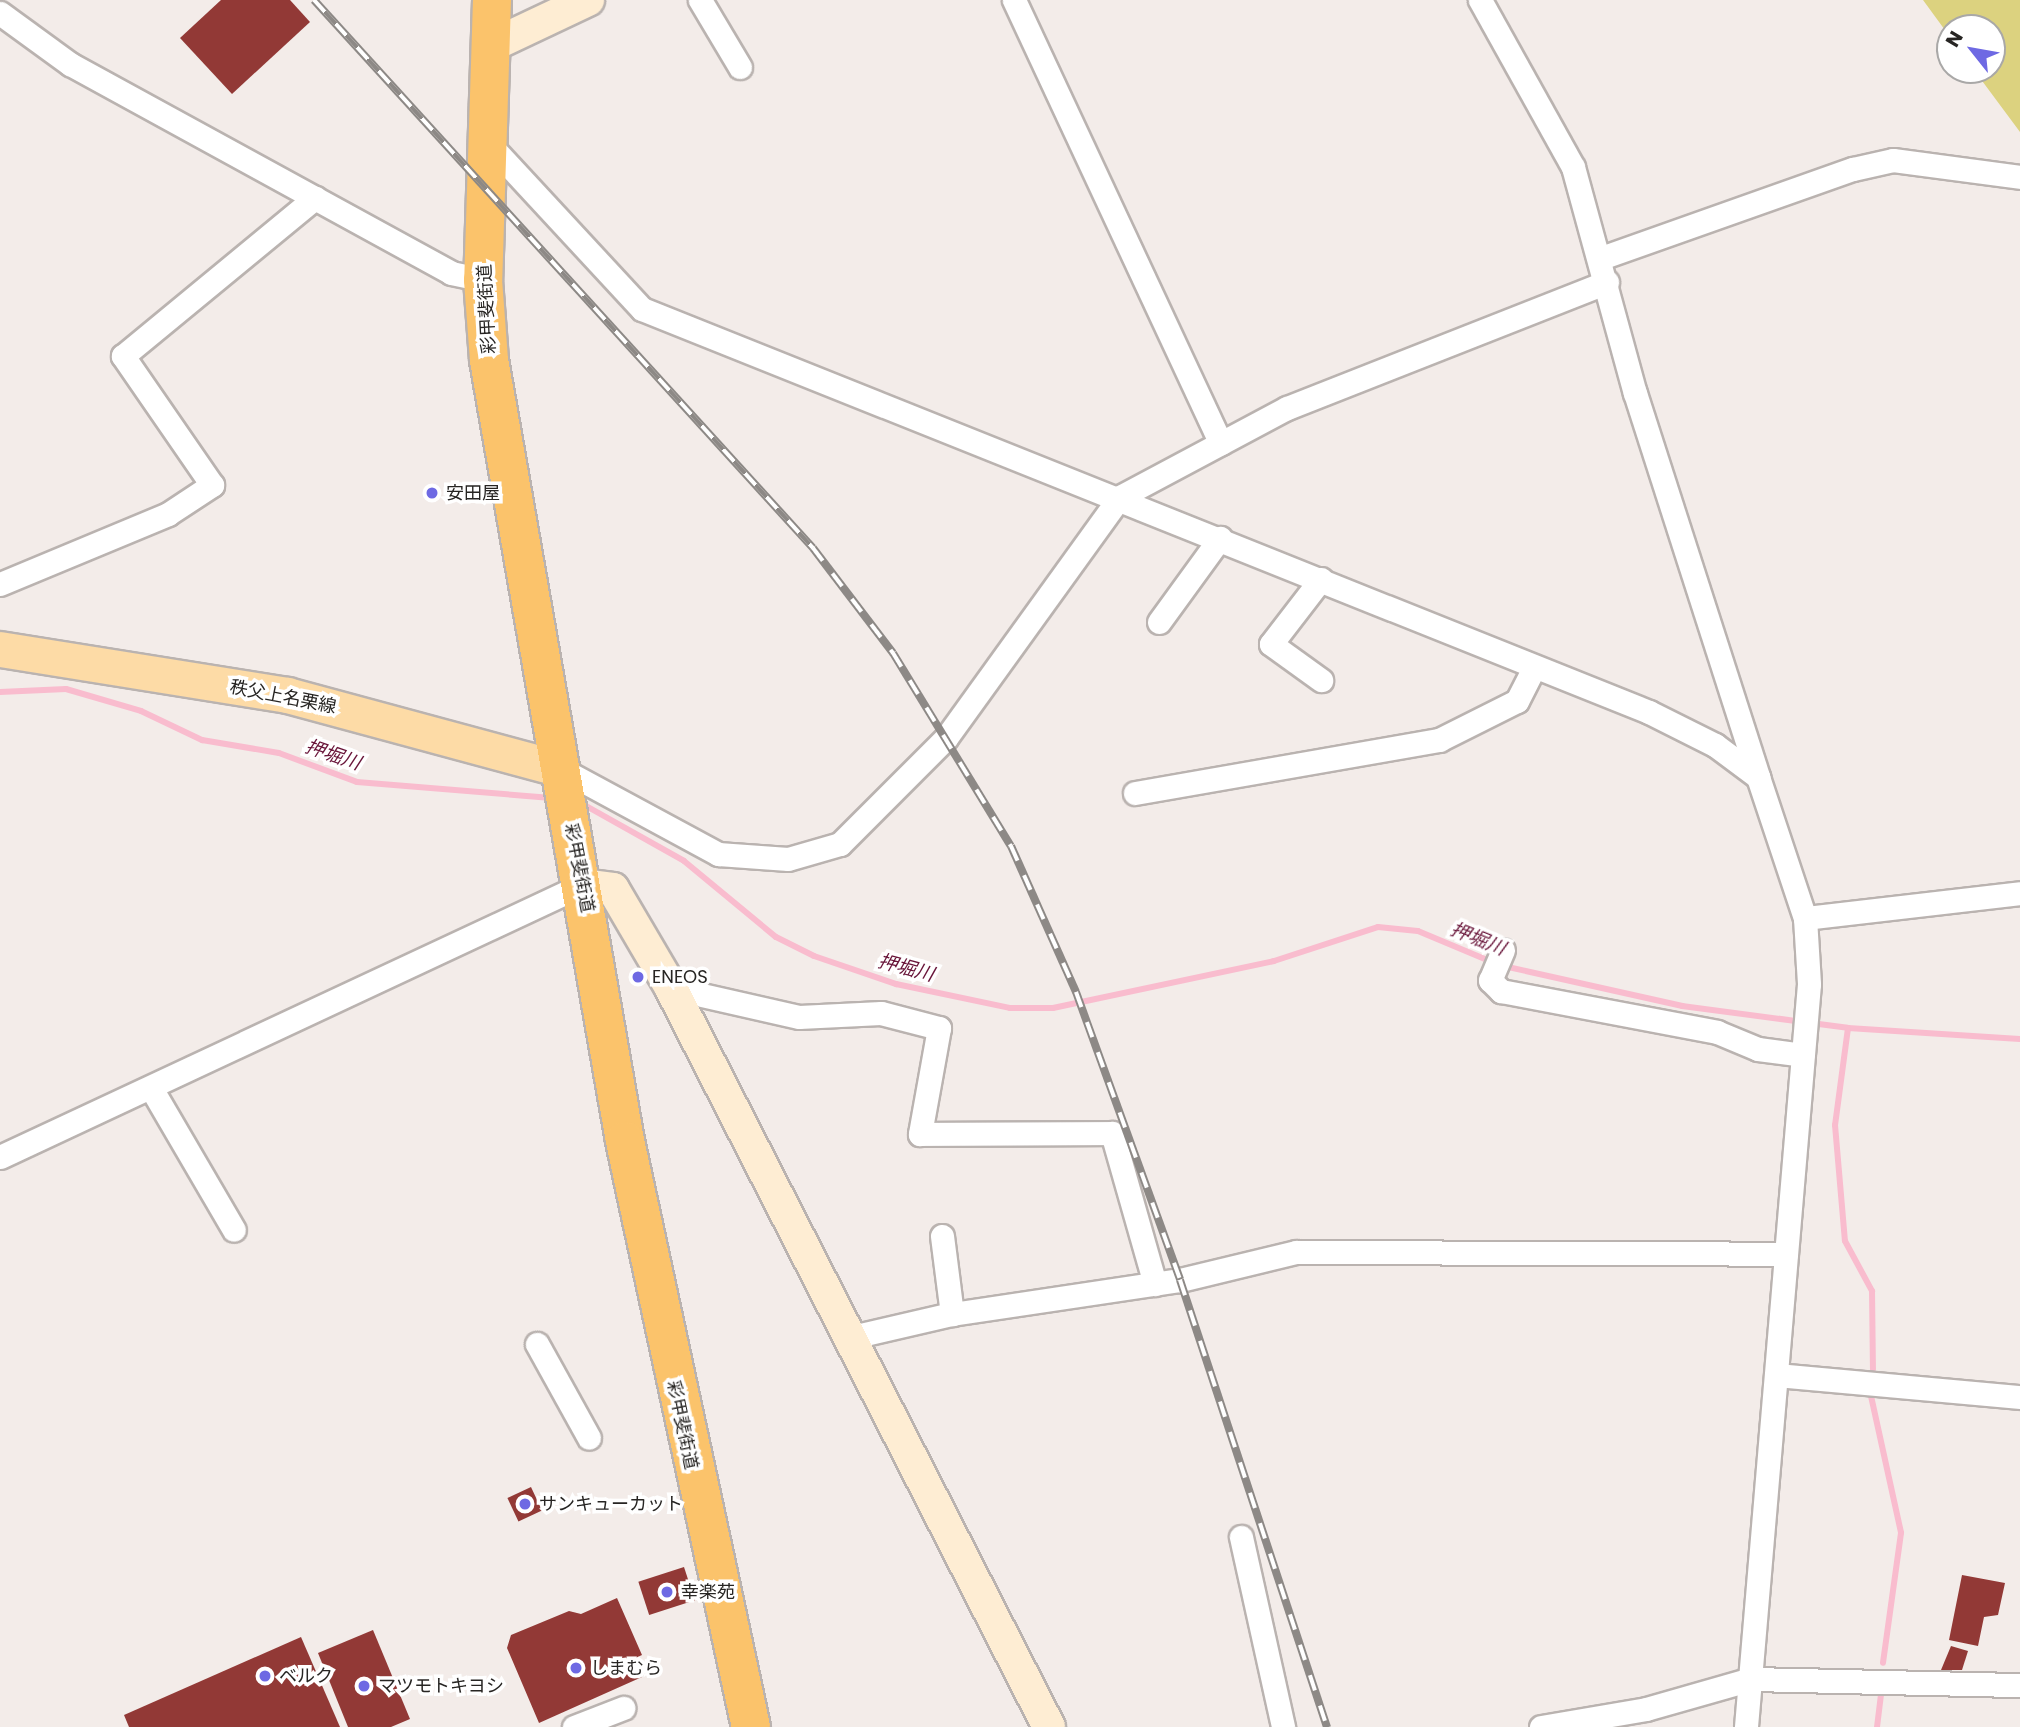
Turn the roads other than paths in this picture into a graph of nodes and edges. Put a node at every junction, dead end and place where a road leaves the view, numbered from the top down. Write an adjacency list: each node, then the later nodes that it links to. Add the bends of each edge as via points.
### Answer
1 (492, 0): 7 (highway, 彩甲斐街道)
2 (588, 0): 7 (street)
3 (700, 0): 8 (street)
4 (1014, 0): 15 (street)
5 (1480, 0): 12 (street, via 1573,167)
6 (4, 22): 11 (street, via 70,64)
7 (495, 44): 9 (highway, 彩甲斐街道)
8 (740, 67)
9 (491, 146): 13 (highway, 彩甲斐街道); 16 (street, via 642,309)
10 (2020, 177): 12 (street, via 1894,160 1853,169)
11 (315, 198): 13 (street, via 451,274); 19 (street, via 123,356 212,485 169,514)
12 (1601, 258): 14 (street)
13 (483, 280): 25 (highway, 彩甲斐街道, via 489,360)
14 (1606, 282): 15 (street, via 1287,408); 24 (street, via 1635,393)
15 (1221, 443): 16 (street)
16 (1120, 497): 17 (street); 25 (street, via 946,738 840,844 788,859 718,854)
17 (1220, 538): 18 (street); 20 (street)
18 (1321, 579): 22 (street); 23 (street, via 1271,644)
19 (0, 584)
20 (1159, 622)
21 (0, 649): 25 (main road, 秩父上名栗線, via 287,695)
22 (1534, 667): 24 (street, via 1649,712 1715,745); 26 (street, via 1517,701 1439,740)
23 (1321, 680)
24 (1758, 777): 29 (street)
25 (563, 781): 27 (highway, 彩甲斐街道)
26 (1135, 793)
27 (579, 869): 31 (street, via 612,889); 33 (street); 50 (highway, 彩甲斐街道, via 627,1155)
28 (2020, 893): 29 (street)
29 (1805, 918): 32 (street, via 1809,984)
30 (1503, 951): 32 (street, via 1491,977 1501,991 1717,1032 1758,1049)
31 (671, 988): 38 (street, via 799,1017 881,1013 939,1028 920,1134 1112,1133); 40 (street)
32 (1803, 1055): 37 (street)
33 (151, 1088): 34 (street); 35 (street)
34 (0, 1157)
35 (234, 1230)
36 (942, 1237): 39 (street)
37 (1786, 1254): 38 (street, via 1296,1252); 42 (street)
38 (1155, 1284): 39 (street)
39 (952, 1314): 40 (street)
40 (852, 1337): 51 (street)
41 (537, 1345): 44 (street)
42 (1777, 1375): 43 (street); 46 (street)
43 (2020, 1397)
44 (589, 1438)
45 (1241, 1536): 52 (street)
46 (1751, 1679): 47 (street); 53 (street, via 1646,1709); 54 (street)
47 (2020, 1685)
48 (623, 1708): 49 (street)
49 (574, 1727)
50 (751, 1727)
51 (1049, 1727)
52 (1283, 1727)
53 (1541, 1727)
54 (1746, 1727)

